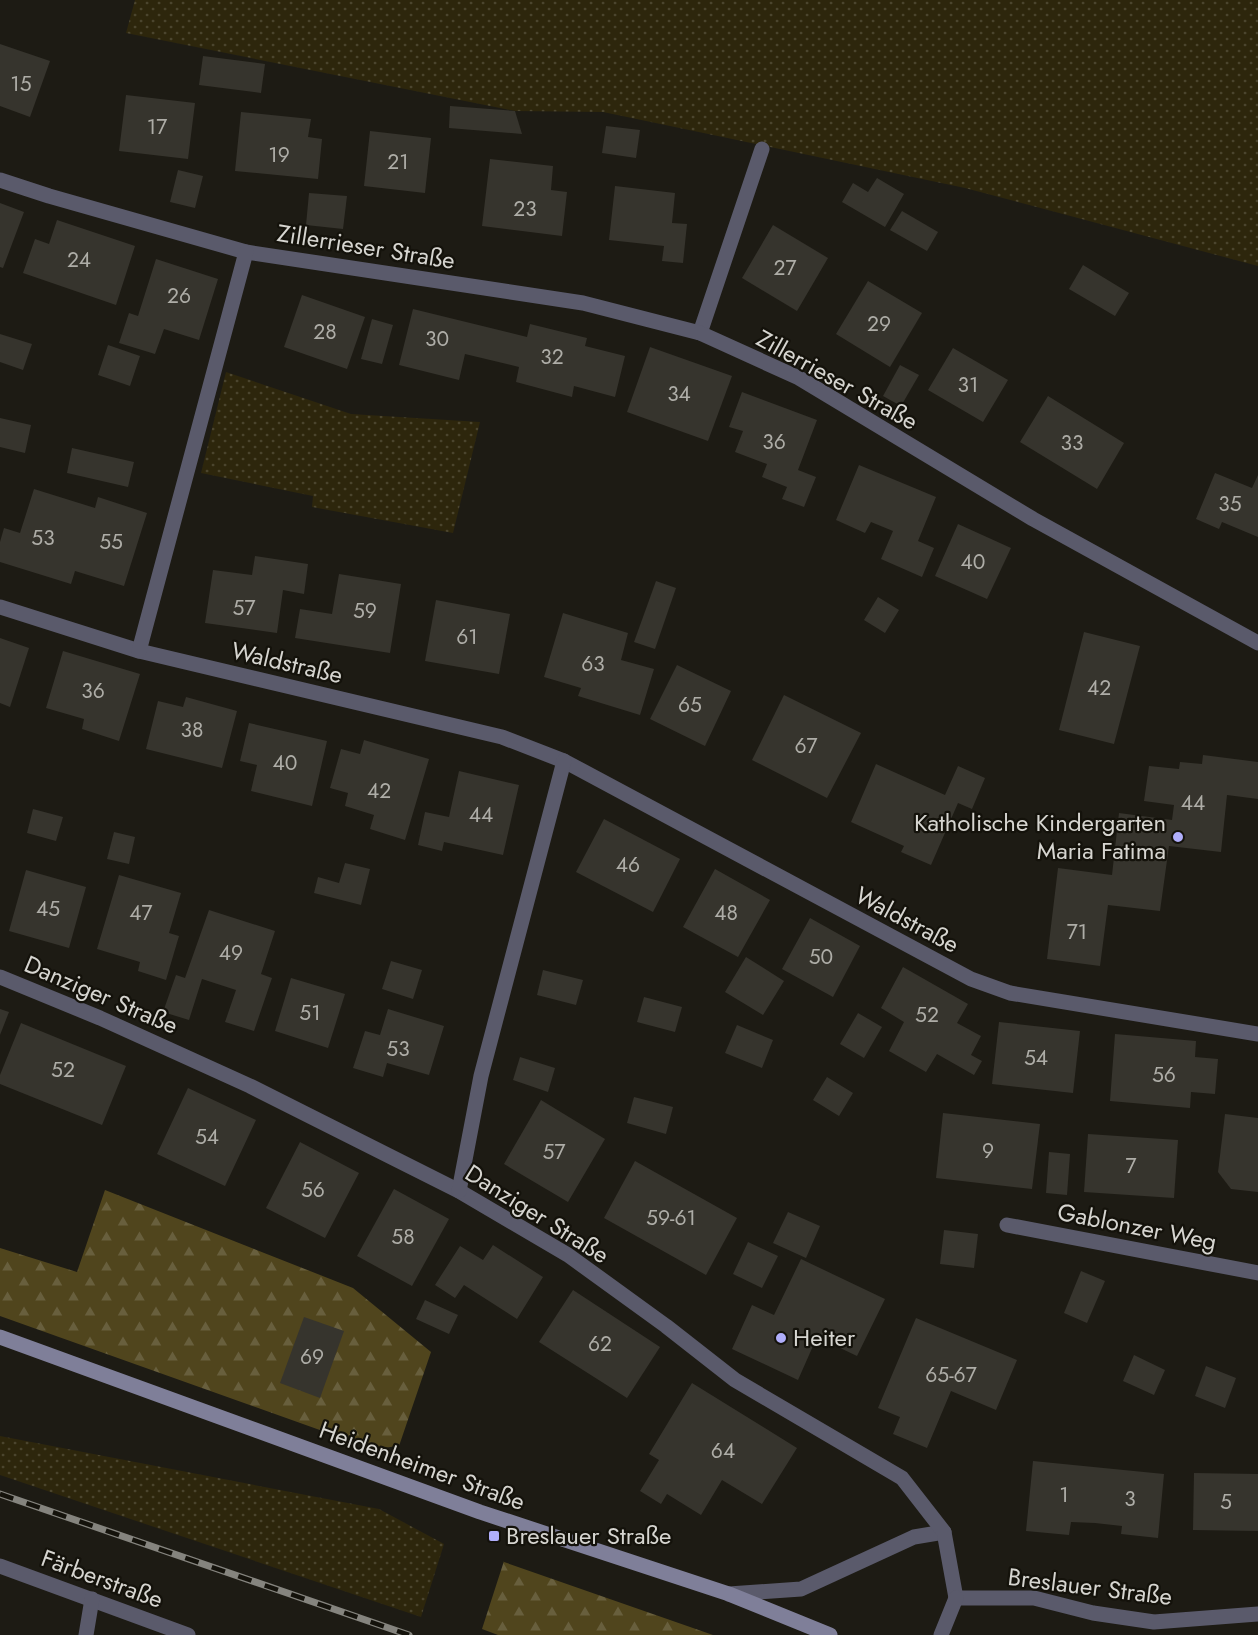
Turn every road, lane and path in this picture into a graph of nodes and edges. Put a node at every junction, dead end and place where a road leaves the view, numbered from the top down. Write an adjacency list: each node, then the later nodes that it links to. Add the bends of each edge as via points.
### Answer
1 (762, 149): 4 (street)
2 (0, 180): 3 (street, Zillerrieser Straße)
3 (246, 252): 4 (street, Zillerrieser Straße, via 583,303); 7 (street, Zillerrieser Straße)
4 (700, 333): 6 (street, Zillerrieser Straße, via 799,378 1033,519)
5 (0, 607): 7 (street, Waldstraße)
6 (1258, 643)
7 (139, 651): 8 (street, Waldstraße, via 502,737)
8 (564, 761): 10 (street, Waldstraße, via 970,980 1010,993); 11 (street, via 481,1076)
9 (0, 977): 11 (street, Danziger Straße, via 250,1086)
10 (1258, 1034)
11 (459, 1191): 15 (street, Danziger Straße, via 568,1255 735,1380 902,1478)
12 (1007, 1225): 13 (street, Gablonzer Weg)
13 (1258, 1274)
14 (0, 1337): 17 (street, Heidenheimer Straße, via 480,1512)
15 (944, 1532): 17 (street, via 914,1537 801,1589); 18 (street, Danziger Straße)
16 (0, 1566): 19 (street, Färberstraße)
17 (729, 1594): 23 (street, Heidenheimer Straße)
18 (956, 1598): 20 (street, Breslauer Straße, via 1034,1598 1154,1622); 24 (street)
19 (92, 1599): 21 (street); 22 (street, Färberstraße)
20 (1258, 1614)
21 (86, 1635)
22 (188, 1635)
23 (830, 1635)
24 (941, 1635)

